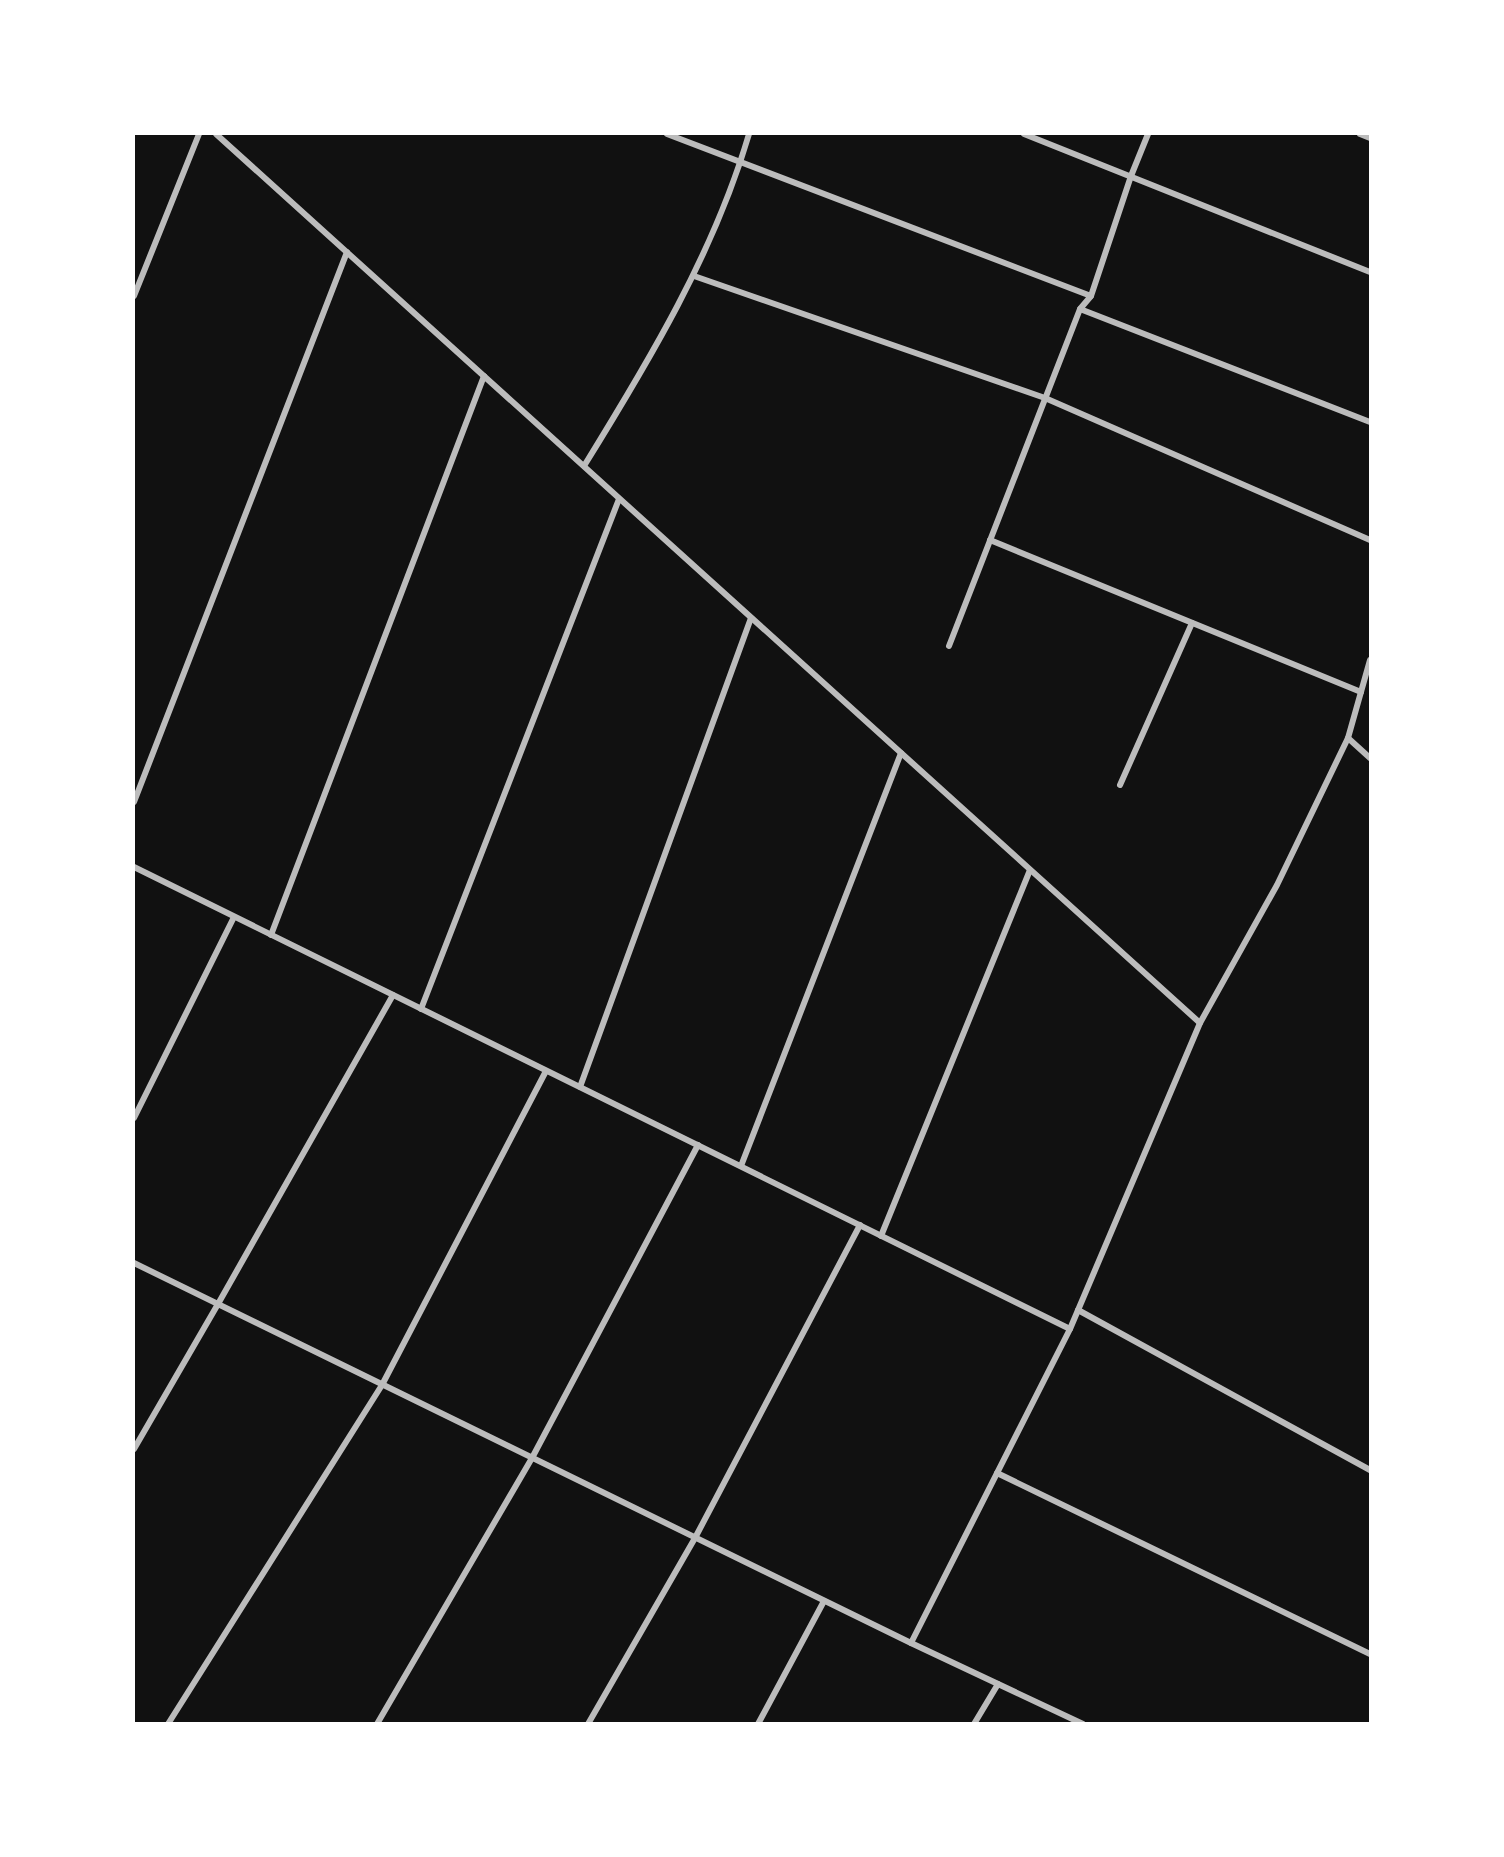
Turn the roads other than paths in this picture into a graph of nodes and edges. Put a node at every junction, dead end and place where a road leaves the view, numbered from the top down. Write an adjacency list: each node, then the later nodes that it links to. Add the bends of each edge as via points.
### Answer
1 (199, 134): 14 (street)
2 (216, 134): 11 (street)
3 (667, 134): 9 (street)
4 (749, 134): 9 (street)
5 (1024, 134): 10 (street)
6 (1148, 134): 10 (street)
7 (1360, 134): 8 (street)
8 (1371, 138)
9 (740, 163): 13 (street); 15 (street)
10 (1131, 176): 12 (street); 15 (street)
11 (347, 252): 17 (street); 33 (street)
12 (1371, 272)
13 (694, 276): 18 (street); 20 (street, via 633,388)
14 (134, 296)
15 (1091, 296): 16 (street)
16 (1080, 309): 18 (street); 19 (street)
17 (484, 376): 20 (street); 37 (street)
18 (1045, 398): 22 (street); 23 (street)
19 (1371, 422)
20 (584, 466): 21 (street)
21 (620, 499): 24 (street); 39 (street)
22 (990, 540): 25 (street); 26 (street)
23 (1371, 540)
24 (751, 618): 30 (street); 42 (street)
25 (1192, 622): 28 (street); 32 (street)
26 (949, 646)
27 (1371, 660): 28 (street)
28 (1361, 692): 29 (street)
29 (1348, 738): 31 (street); 40 (street, via 1277,885)
30 (901, 753): 35 (street); 45 (street)
31 (1371, 758)
32 (1120, 785)
33 (134, 802)
34 (134, 867): 36 (street)
35 (1030, 870): 40 (street); 47 (street)
36 (234, 917): 37 (street); 43 (street)
37 (271, 935): 38 (street)
38 (393, 995): 39 (street); 49 (street)
39 (421, 1009): 41 (street)
40 (1200, 1023): 50 (street)
41 (546, 1071): 42 (street); 52 (street)
42 (580, 1088): 44 (street)
43 (134, 1118)
44 (698, 1145): 45 (street); 54 (street)
45 (741, 1166): 46 (street)
46 (860, 1225): 47 (street); 57 (street)
47 (881, 1236): 51 (street)
48 (134, 1263): 49 (street)
49 (218, 1304): 52 (street); 53 (street)
50 (1078, 1310): 51 (street); 55 (street)
51 (1070, 1329): 56 (street)
52 (382, 1385): 54 (street); 62 (street)
53 (134, 1449)
54 (532, 1458): 57 (street); 63 (street)
55 (1371, 1470)
56 (997, 1473): 59 (street); 60 (street)
57 (695, 1538): 58 (street); 64 (street)
58 (824, 1601): 59 (street); 65 (street)
59 (911, 1643): 61 (street)
60 (1371, 1654)
61 (998, 1684): 66 (street); 67 (street)
62 (168, 1724)
63 (376, 1724)
64 (588, 1724)
65 (758, 1724)
66 (974, 1724)
67 (1083, 1724)

